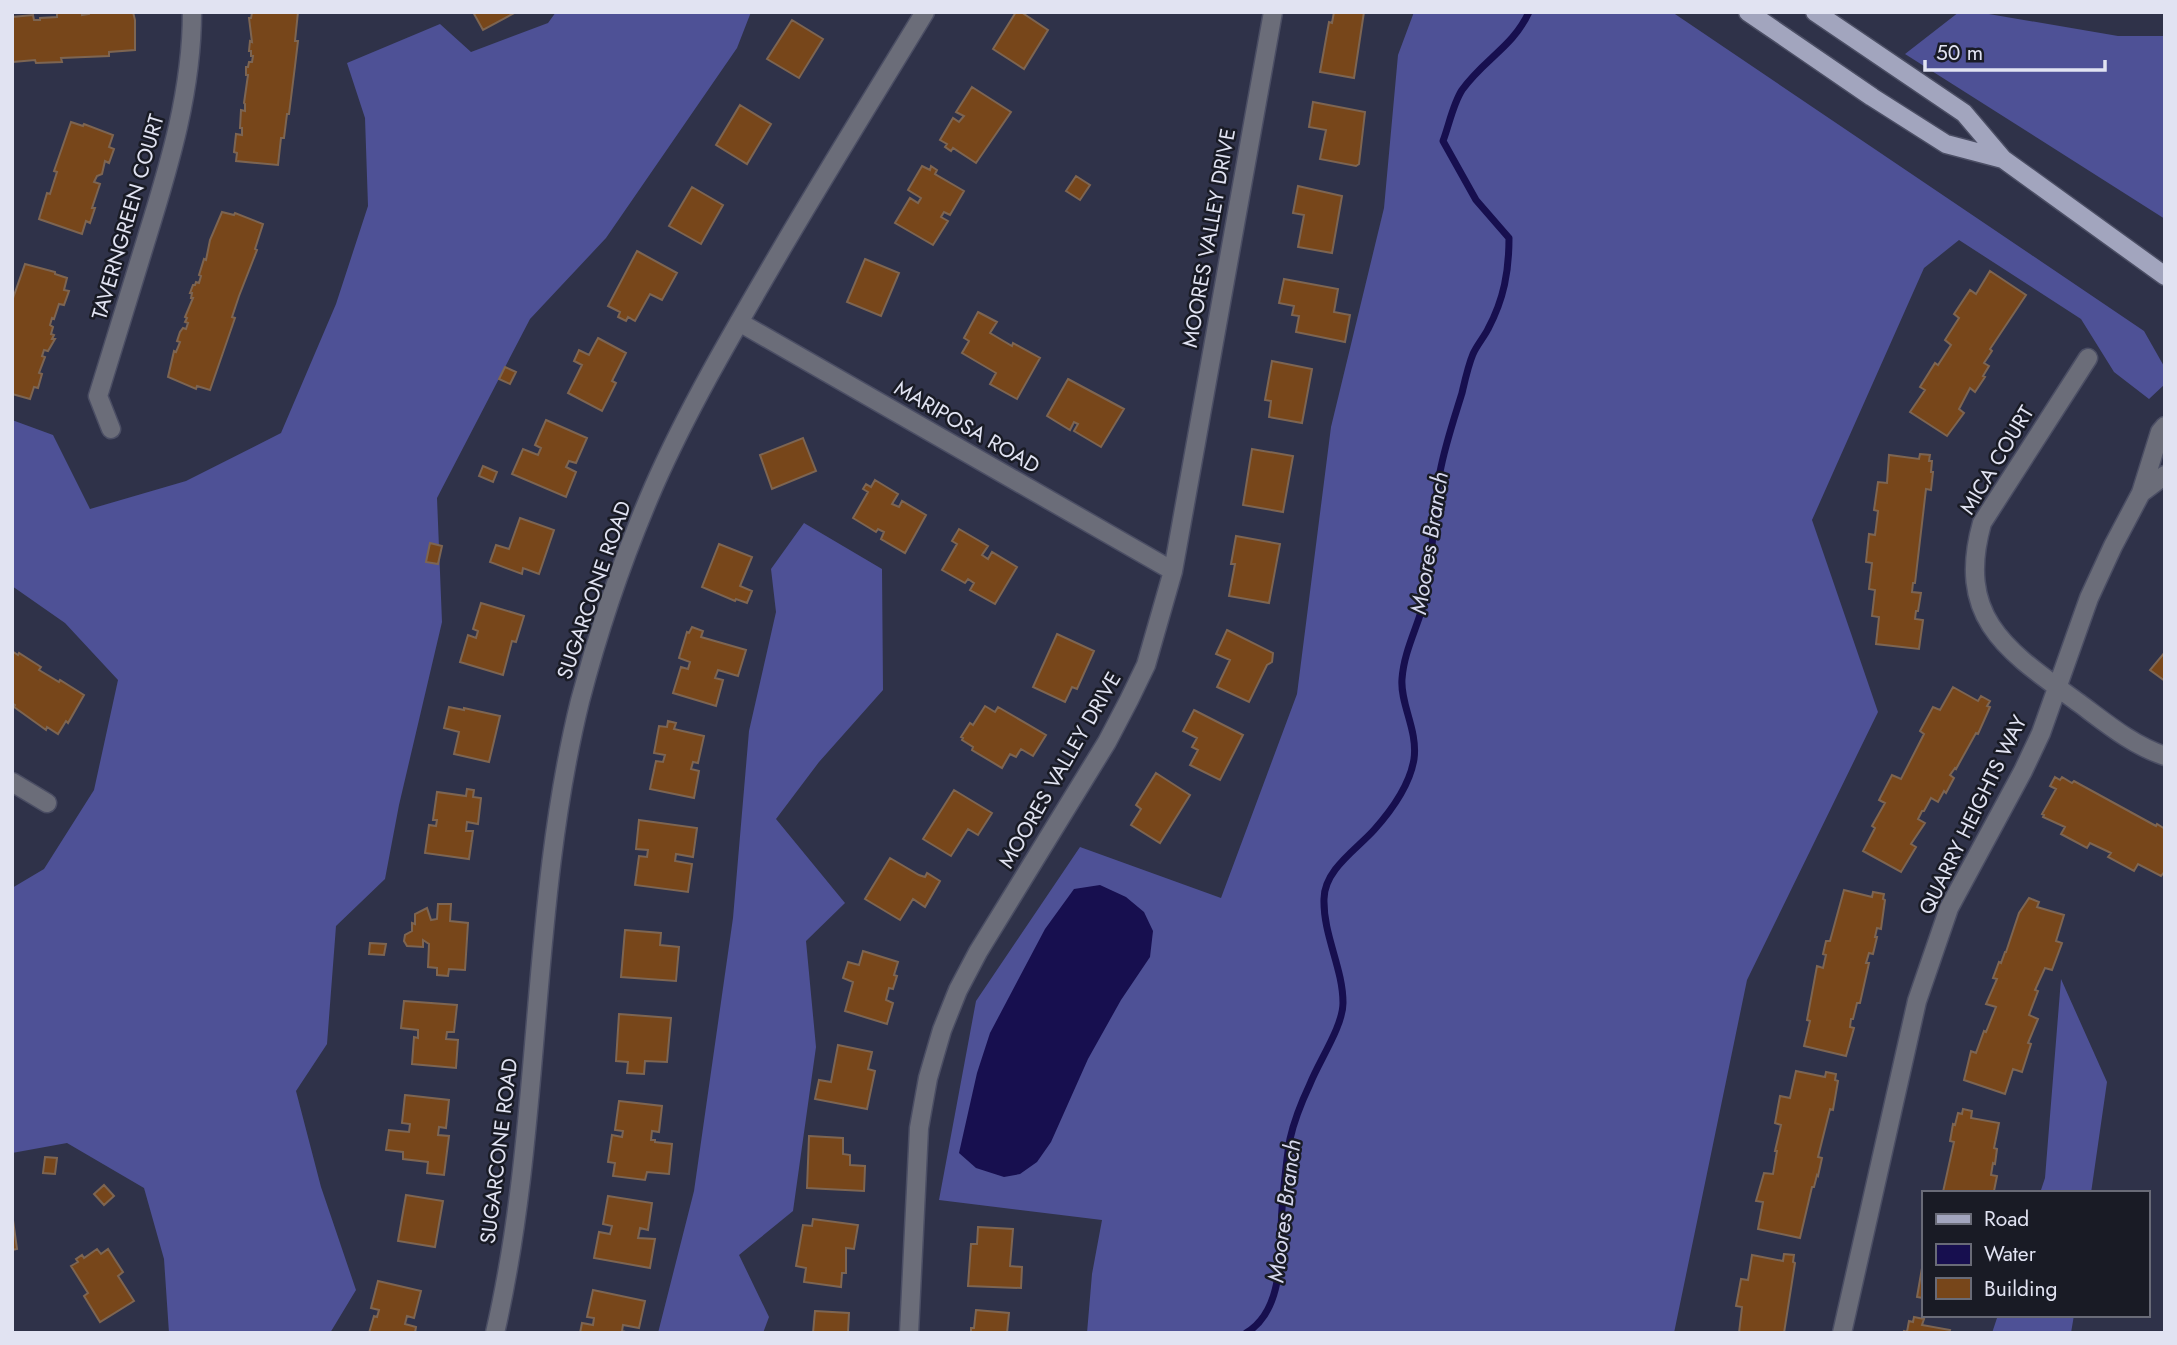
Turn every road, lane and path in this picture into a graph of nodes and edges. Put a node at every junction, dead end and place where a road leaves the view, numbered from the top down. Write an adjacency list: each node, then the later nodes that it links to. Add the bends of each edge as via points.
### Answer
1 (192, 12): 11 (street, TAVERNGREEN COURT, via 185,100 98,396)
2 (925, 12): 8 (street, SUGARCONE ROAD)
3 (1272, 12): 14 (street, MOORES VALLEY DRIVE)
4 (1748, 12): 6 (main road, via 1946,144)
5 (1815, 12): 6 (main road, via 1964,113)
6 (2003, 159): 7 (main road)
7 (2165, 276)
8 (739, 322): 14 (street, MARIPOSA ROAD); 19 (street, SUGARCONE ROAD, via 654,486 599,631 580,703 558,816 526,1142)
9 (2088, 358): 15 (street, MICA COURT, via 1982,523 1975,547 1973,578 1981,607 1995,632 2016,657)
10 (2165, 426): 13 (street, QUARRY HEIGHTS WAY)
11 (111, 429)
12 (2165, 475): 13 (street, QUARRY HEIGHTS WAY)
13 (2141, 493): 15 (street, QUARRY HEIGHTS WAY, via 2090,598)
14 (1173, 572): 20 (street, MOORES VALLEY DRIVE, via 1146,665 1129,700 978,952 942,1030 919,1128)
15 (2057, 688): 16 (street, MICA COURT, via 2125,737); 21 (street, QUARRY HEIGHTS WAY, via 2041,733 1950,908 1933,952 1917,1001)
16 (2165, 756)
17 (12, 782): 18 (street)
18 (47, 803)
19 (495, 1333)
20 (909, 1333)
21 (1842, 1333)

